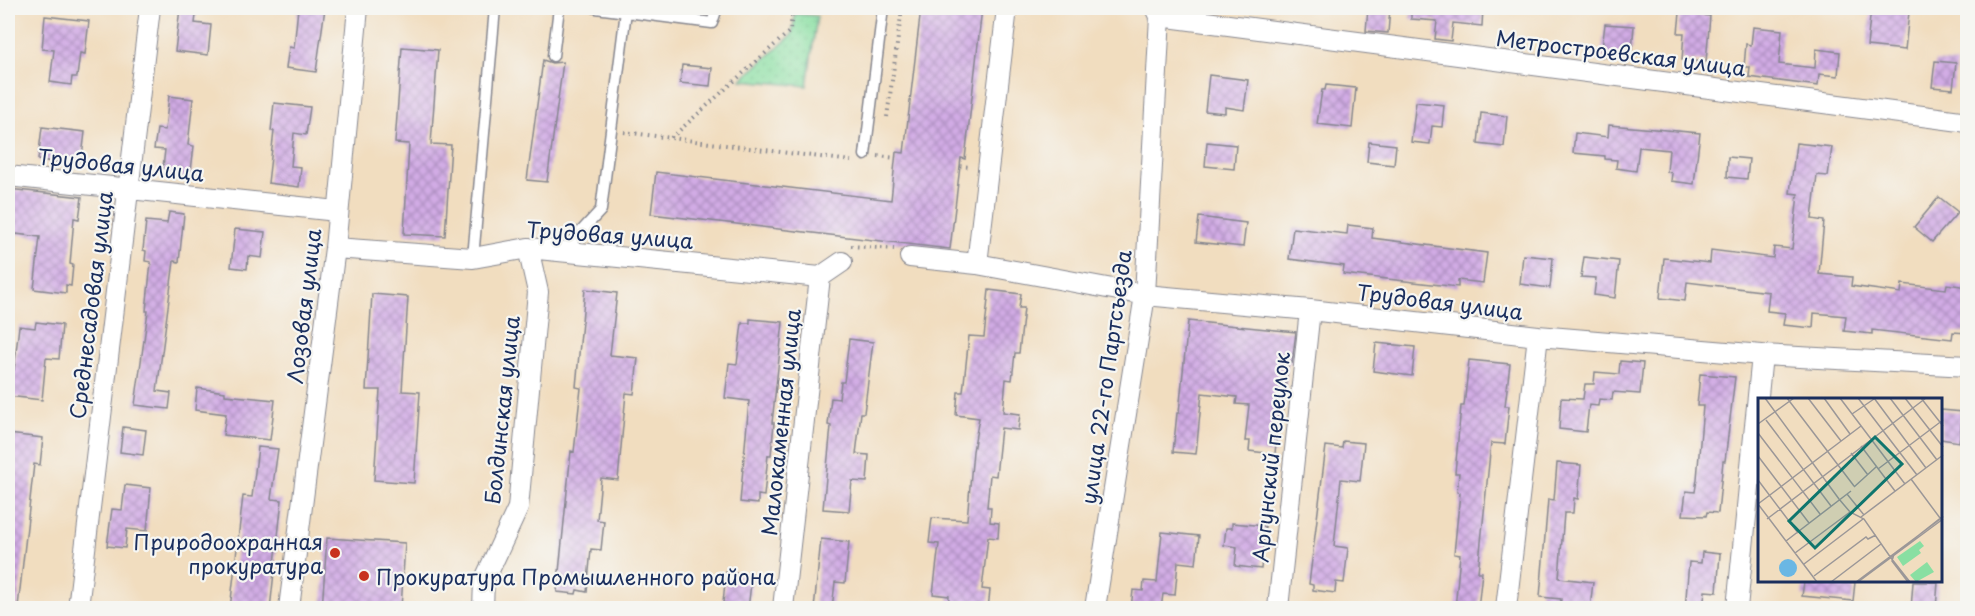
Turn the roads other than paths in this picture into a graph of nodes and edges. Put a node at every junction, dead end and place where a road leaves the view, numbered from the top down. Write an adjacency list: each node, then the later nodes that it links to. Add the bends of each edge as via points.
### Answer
1 (150, 8): 15 (street, Среднесадовая улица)
2 (358, 8): 16 (street, Лозовая улица)
3 (495, 8): 21 (lane)
4 (560, 8): 11 (lane)
5 (596, 8): 9 (lane)
6 (717, 8): 9 (lane, via 712,23)
7 (883, 8): 13 (lane)
8 (1007, 8): 23 (street)
9 (626, 11): 19 (lane, via 601,210)
10 (1158, 12): 12 (street, Метростроевская улица); 25 (street, улица 22-го Партсъезда)
11 (553, 56)
12 (1968, 122)
13 (861, 158)
14 (8, 177): 15 (street, Трудовая улица)
15 (128, 189): 16 (street, Трудовая улица); 30 (street, Среднесадовая улица)
16 (338, 210): 17 (street, Лозовая улица)
17 (335, 248): 21 (street, Трудовая улица); 31 (street, Лозовая улица)
18 (528, 248): 19 (street, Трудовая улица); 21 (street, Трудовая улица); 32 (street, Болдинская улица, via 538,292 518,508 484,581)
19 (563, 251): 24 (street, Трудовая улица)
20 (910, 257): 23 (street, Трудовая улица)
21 (473, 258)
22 (842, 262): 24 (street)
23 (977, 264): 25 (street, Трудовая улица)
24 (820, 277): 33 (street, Малокаменная улица)
25 (1145, 295): 26 (street, Трудовая улица); 34 (street, улица 22-го Партсъезда)
26 (1310, 310): 27 (street, Трудовая улица); 35 (street, Аргунский переулок)
27 (1538, 336): 28 (street, Трудовая улица); 36 (street)
28 (1762, 355): 29 (street, Трудовая улица); 37 (street)
29 (1968, 366)
30 (78, 609)
31 (289, 609)
32 (483, 609)
33 (783, 609)
34 (1095, 609)
35 (1278, 609)
36 (1506, 609)
37 (1737, 609)

